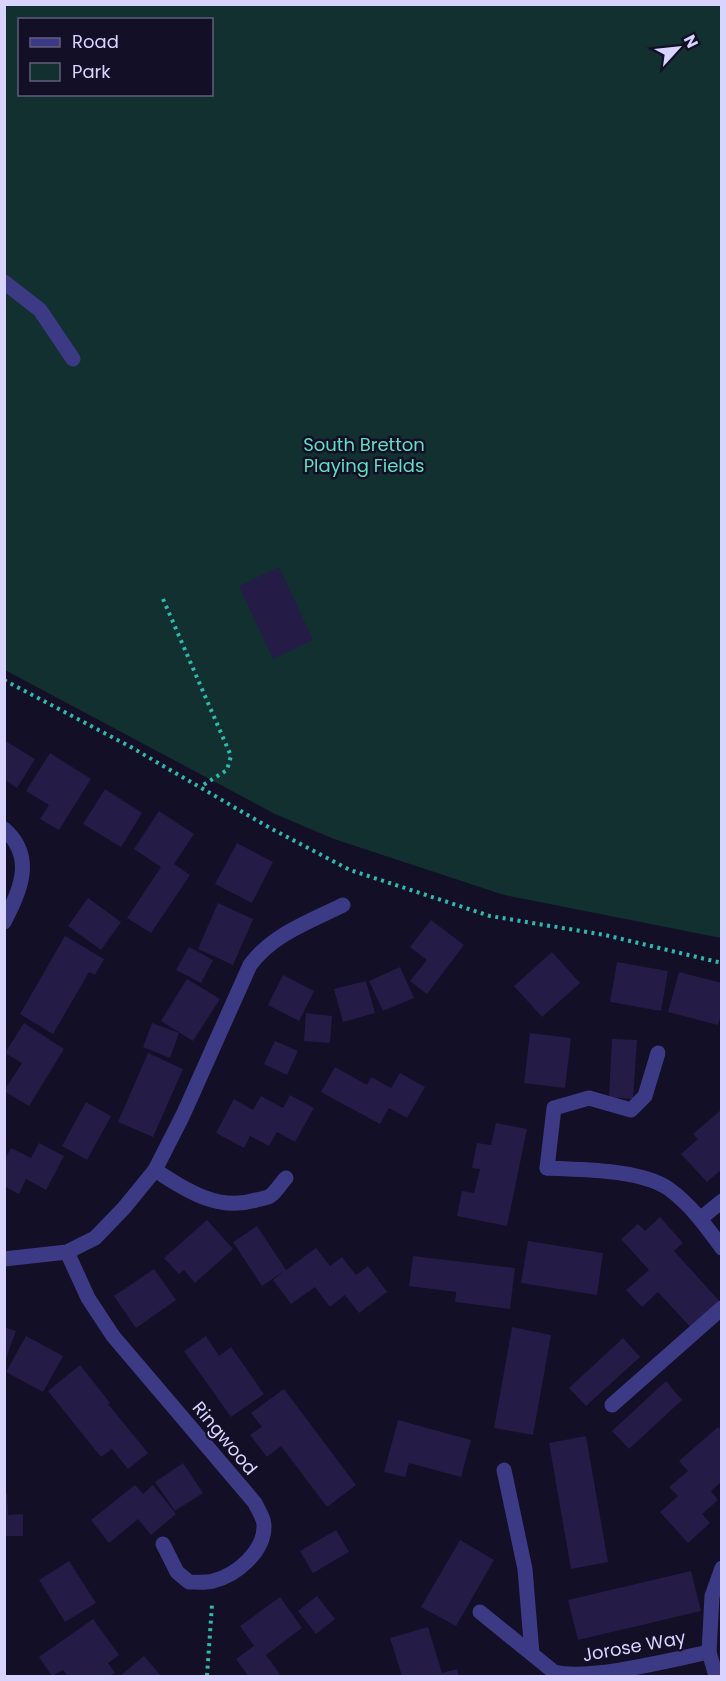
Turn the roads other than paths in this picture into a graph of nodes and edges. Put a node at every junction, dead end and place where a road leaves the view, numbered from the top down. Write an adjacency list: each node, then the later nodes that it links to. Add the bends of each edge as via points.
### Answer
1 (4, 282): 2 (street, via 40,310)
2 (73, 359)
3 (4, 829): 5 (street, via 18,844 24,864 17,897)
4 (343, 905): 7 (street, via 284,933 261,951 250,966)
5 (4, 922)
6 (658, 1053): 10 (street, via 645,1096 632,1110 589,1098 554,1108 547,1168 639,1177 667,1188)
7 (155, 1170): 8 (street, via 181,1187 225,1204 270,1196); 12 (street, via 95,1238)
8 (286, 1178)
9 (722, 1201): 10 (street)
10 (700, 1219): 11 (street)
11 (722, 1248)
12 (67, 1252): 13 (street); 17 (street, Ringwood, via 88,1298 113,1336 255,1503 265,1523 263,1538 253,1556 235,1571 213,1581 189,1582 177,1572)
13 (4, 1259)
14 (722, 1308): 15 (street)
15 (612, 1405)
16 (504, 1470): 21 (street, via 525,1569)
17 (163, 1544)
18 (722, 1568): 20 (street, via 712,1596)
19 (480, 1612): 21 (street, Jorose Way)
20 (709, 1652): 21 (street, Jorose Way, via 595,1676 562,1675); 22 (street)
21 (532, 1654)
22 (716, 1677)

